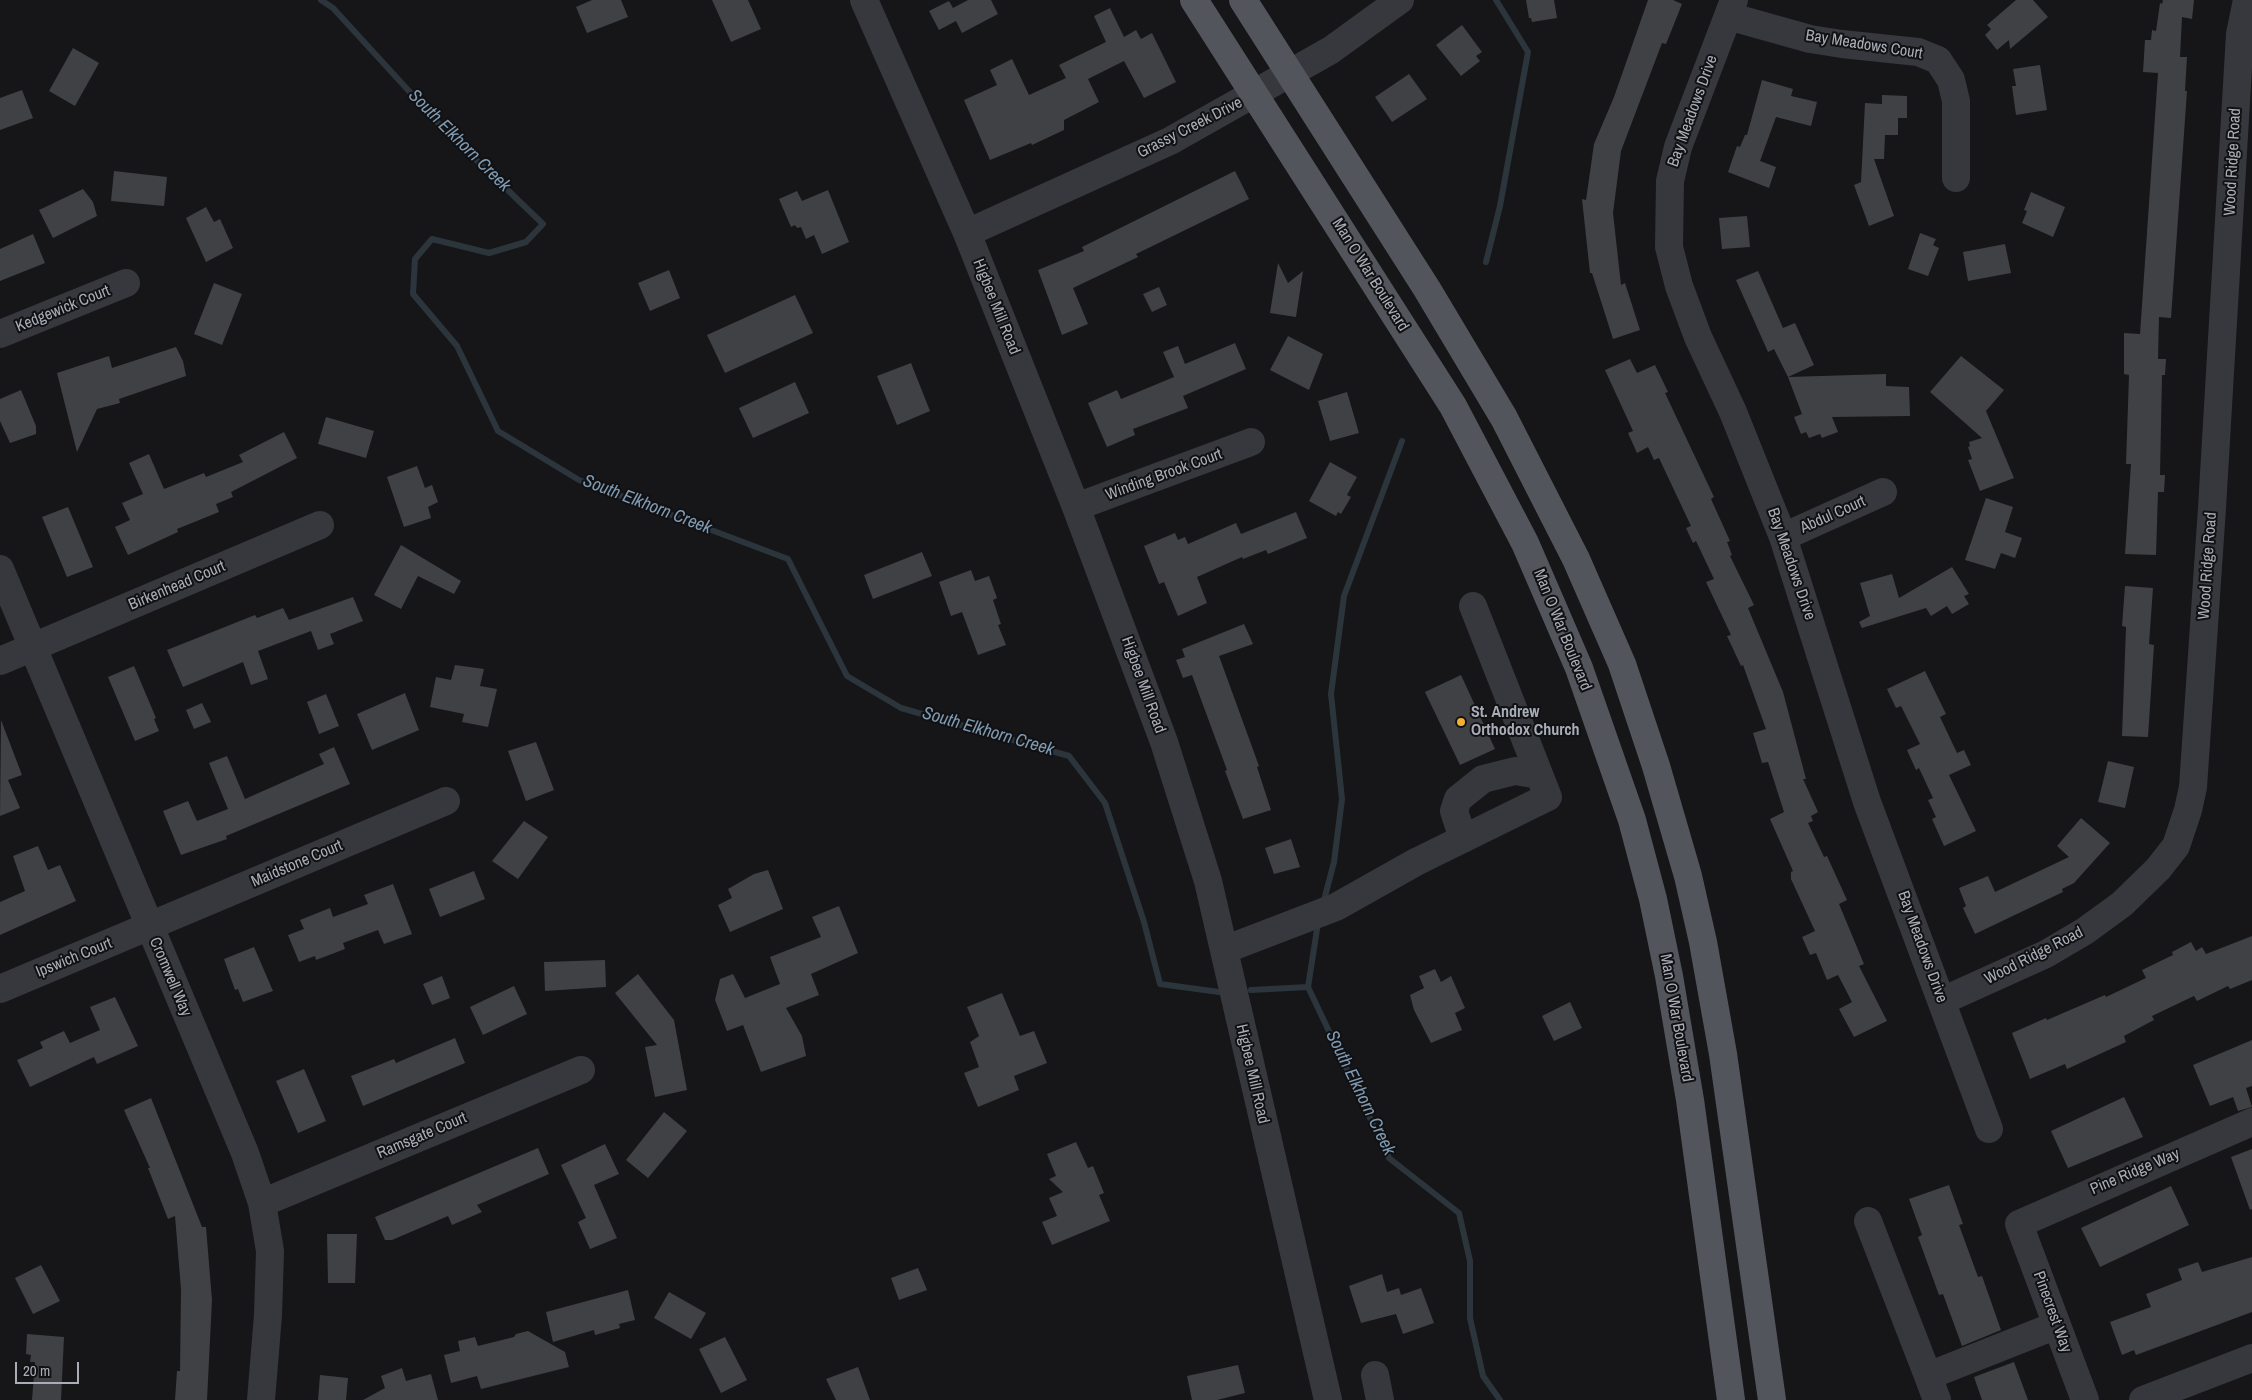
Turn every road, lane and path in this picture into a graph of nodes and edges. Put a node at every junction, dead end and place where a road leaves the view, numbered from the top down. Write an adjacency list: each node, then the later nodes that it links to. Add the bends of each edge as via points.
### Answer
1 (864, 0): 10 (street, Higbee Mill Road)
2 (1194, 0): 8 (main road, Man O War Boulevard)
3 (1243, 0): 7 (main road)
4 (1400, 0): 7 (street, Grassy Creek Drive, via 1331,50)
5 (2247, 0): 28 (street, Wood Ridge Road, via 2240,34 2212,518 2193,787 2188,810 2176,846 2122,904 2086,931 2046,954)
6 (1731, 8): 9 (street, Bay Meadows Court, via 1810,39 1918,52 1938,60 1951,80 1956,101); 17 (street, Bay Meadows Drive, via 1678,147 1670,180 1669,247 1698,337 1736,420)
7 (1291, 73): 8 (street, Grassy Creek Drive); 41 (main road, via 1504,418 1576,559 1622,664 1656,766 1688,876 1703,942 1723,1054)
8 (1256, 94): 10 (street, Grassy Creek Drive, via 1170,141); 40 (main road, Man O War Boulevard, via 1453,406 1525,543 1583,677 1632,820 1669,976 1690,1100)
9 (1956, 178)
10 (967, 233): 15 (street, Higbee Mill Road)
11 (126, 284): 12 (street, Kedgewick Court)
12 (0, 334)
13 (1251, 442): 15 (street, Winding Brook Court)
14 (1883, 492): 17 (street, Abdul Court)
15 (1076, 507): 26 (street, Higbee Mill Road, via 1167,751 1208,882)
16 (320, 524): 20 (street, Birkenhead Court)
17 (1783, 537): 28 (street, Bay Meadows Drive, via 1867,802)
18 (0, 569): 20 (street, Cromwell Way)
19 (1473, 606): 22 (street)
20 (33, 647): 21 (street, Birkenhead Court); 25 (street, Cromwell Way)
21 (0, 661)
22 (1540, 775): 24 (street, via 1548,797); 24 (street, via 1515,771 1483,779 1458,799 1454,811)
23 (446, 801): 25 (street, Maidstone Court)
24 (1463, 839): 26 (street, via 1336,907)
25 (149, 928): 27 (street, Ipswich Court); 32 (street, Cromwell Way, via 245,1153)
26 (1224, 950): 39 (street, Higbee Mill Road)
27 (0, 989)
28 (1942, 1000): 31 (street, Bay Meadows Drive)
29 (581, 1070): 32 (street, Ramsgate Court)
30 (2252, 1122): 34 (street, Pine Ridge Way)
31 (1989, 1129)
32 (262, 1203): 38 (street, Cromwell Way, via 270,1251)
33 (1868, 1221): 37 (street)
34 (2019, 1224): 35 (street, Pinecrest Way)
35 (2056, 1325): 37 (street); 42 (street, Pinecrest Way)
36 (2252, 1358): 43 (street)
37 (1932, 1388)
38 (261, 1400)
39 (1328, 1400)
40 (1731, 1400)
41 (1772, 1400)
42 (2085, 1400)
43 (2143, 1400)

